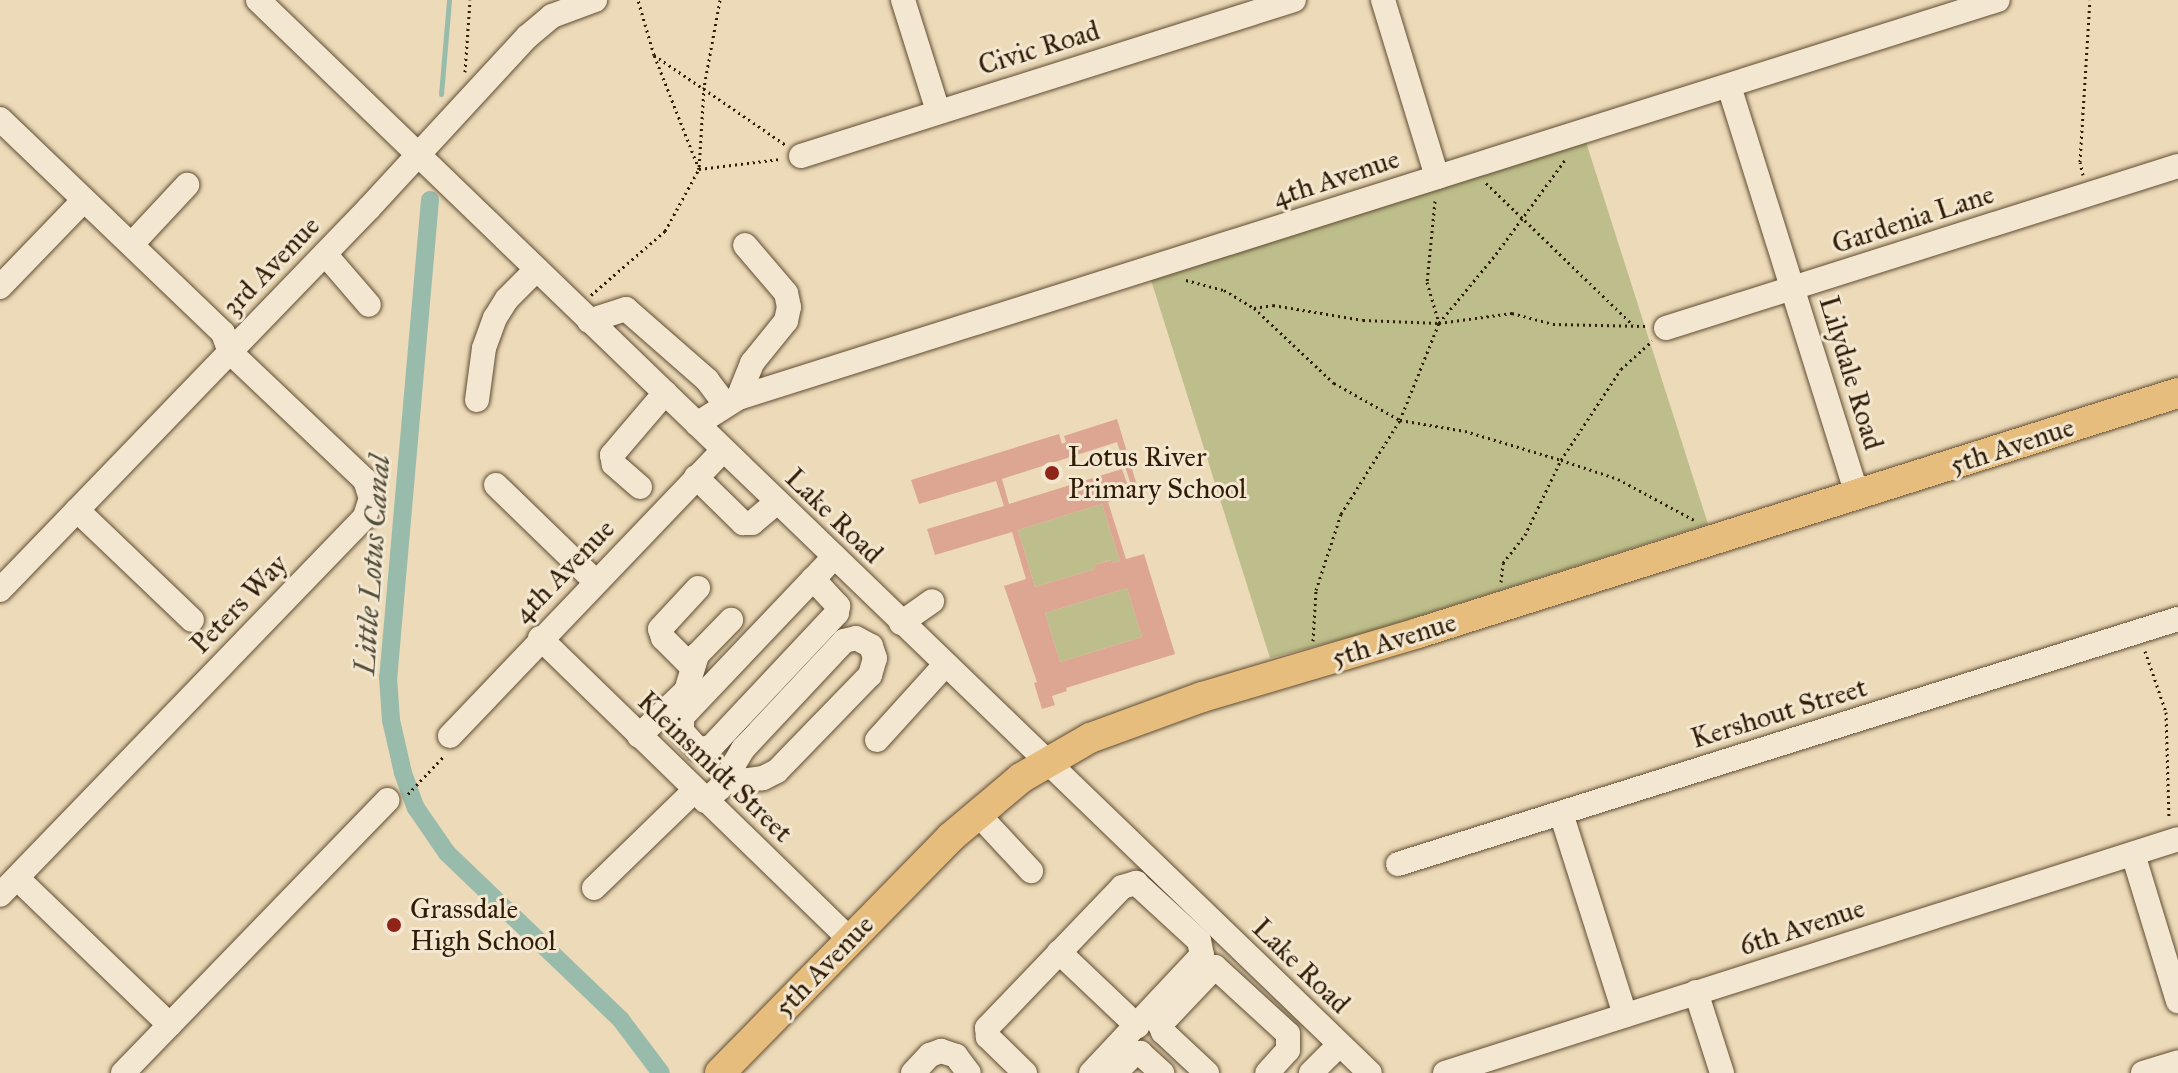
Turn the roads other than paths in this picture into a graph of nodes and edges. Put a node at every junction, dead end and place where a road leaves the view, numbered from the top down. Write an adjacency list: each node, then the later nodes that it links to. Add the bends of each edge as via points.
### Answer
1 (258, 0): 10 (street, Lake Road)
2 (595, 0): 10 (street, 3rd Avenue, via 539,25)
3 (903, 0): 8 (street)
4 (1294, 0): 8 (street, Civic Road)
5 (1383, 0): 13 (street)
6 (1998, 0): 7 (street, 4th Avenue)
7 (1729, 86): 13 (street, 4th Avenue); 21 (street, Lilydale Road)
8 (938, 111): 11 (street, Civic Road)
9 (0, 119): 15 (street)
10 (419, 156): 18 (street, 3rd Avenue); 19 (street, Lake Road)
11 (801, 156)
12 (2178, 166): 21 (street, Gardenia Lane)
13 (1437, 177): 29 (street, 4th Avenue)
14 (187, 185): 16 (street)
15 (83, 201): 16 (street); 20 (street)
16 (132, 244): 25 (street, via 223,333)
17 (745, 245): 29 (street, via 786,293 789,307 786,321 752,363)
18 (325, 254): 22 (street); 25 (street, 3rd Avenue)
19 (537, 269): 23 (street, Lake Road); 28 (street, via 495,318 484,348)
20 (0, 287)
21 (1794, 288): 24 (street, Gardenia Lane); 35 (street, Lilydale Road)
22 (369, 305)
23 (583, 314): 26 (street, Lake Road); 29 (street, via 626,309)
24 (1666, 328)
25 (230, 352): 37 (street, 3rd Avenue); 64 (street, Peters Way, via 365,480 369,509)
26 (665, 393): 30 (street, Lake Road); 34 (street, via 612,455 614,464)
27 (2178, 393): 35 (main road, 5th Avenue)
28 (477, 400)
29 (732, 401): 30 (street, 4th Avenue)
30 (697, 424): 31 (street, Lake Road)
31 (723, 450): 32 (street, 4th Avenue); 36 (street, Lake Road)
32 (696, 477): 36 (street, via 743,523 752,523); 40 (street, 4th Avenue)
33 (496, 485): 40 (street)
34 (640, 487)
35 (1857, 495): 54 (main road, 5th Avenue, via 1126,723)
36 (777, 502): 38 (street, Lake Road)
37 (77, 510): 42 (street, 3rd Avenue); 45 (street)
38 (834, 557): 39 (street); 47 (street, Lake Road)
39 (813, 579): 39 (street, via 682,717 682,731 698,749 711,747 837,613 836,603)
40 (595, 581): 48 (street, 4th Avenue)
41 (698, 588): 50 (street, via 660,629)
42 (0, 590)
43 (932, 601): 47 (street)
44 (2178, 619): 58 (street, Kershout Street)
45 (192, 620)
46 (731, 620): 50 (street)
47 (901, 623): 49 (street, Lake Road)
48 (540, 638): 51 (street, 4th Avenue); 52 (street, Kleinsmidt Street)
49 (945, 665): 53 (street); 54 (street, Lake Road)
50 (692, 667): 52 (street, via 686,691)
51 (450, 736)
52 (639, 736): 56 (street, Kleinsmidt Street)
53 (877, 740)
54 (1045, 762): 59 (main road, 5th Avenue); 73 (street, Lake Road)
55 (723, 783): 55 (street, via 743,749 844,641 856,638 871,646 875,658 870,675 777,771); 56 (street)
56 (700, 796): 65 (street); 66 (street, Kleinsmidt Street)
57 (388, 800): 71 (street)
58 (1561, 813): 62 (street, Kershout Street); 70 (street)
59 (978, 814): 63 (street); 66 (main road, 5th Avenue)
60 (2174, 841): 61 (street, 6th Avenue)
61 (2133, 854): 68 (street, 6th Avenue); 69 (street)
62 (1398, 864)
63 (1031, 871)
64 (9, 887): 71 (street)
65 (594, 888)
66 (849, 939): 76 (main road, 5th Avenue)
67 (1059, 952): 72 (street); 72 (street, via 1128,883 1140,885 1202,947 1200,961); 79 (street, via 987,1028 988,1037)
68 (1696, 992): 70 (street, 6th Avenue); 88 (street)
69 (2178, 1001)
70 (1625, 1015): 87 (street, 6th Avenue)
71 (170, 1025): 75 (street)
72 (1137, 1026): 80 (street)
73 (1339, 1045): 85 (street); 86 (street, Lake Road)
74 (2178, 1062): 89 (street)
75 (123, 1073)
76 (720, 1073)
77 (913, 1073): 78 (street, via 941,1051 952,1053)
78 (969, 1073)
79 (1025, 1073)
80 (1091, 1073)
81 (1115, 1073): 82 (street, via 1140,1053)
82 (1162, 1073)
83 (1207, 1073): 84 (street, via 1160,1025 1215,967 1288,1034 1288,1050)
84 (1267, 1073)
85 (1311, 1073)
86 (1370, 1073)
87 (1445, 1073)
88 (1722, 1073)
89 (2143, 1073)

